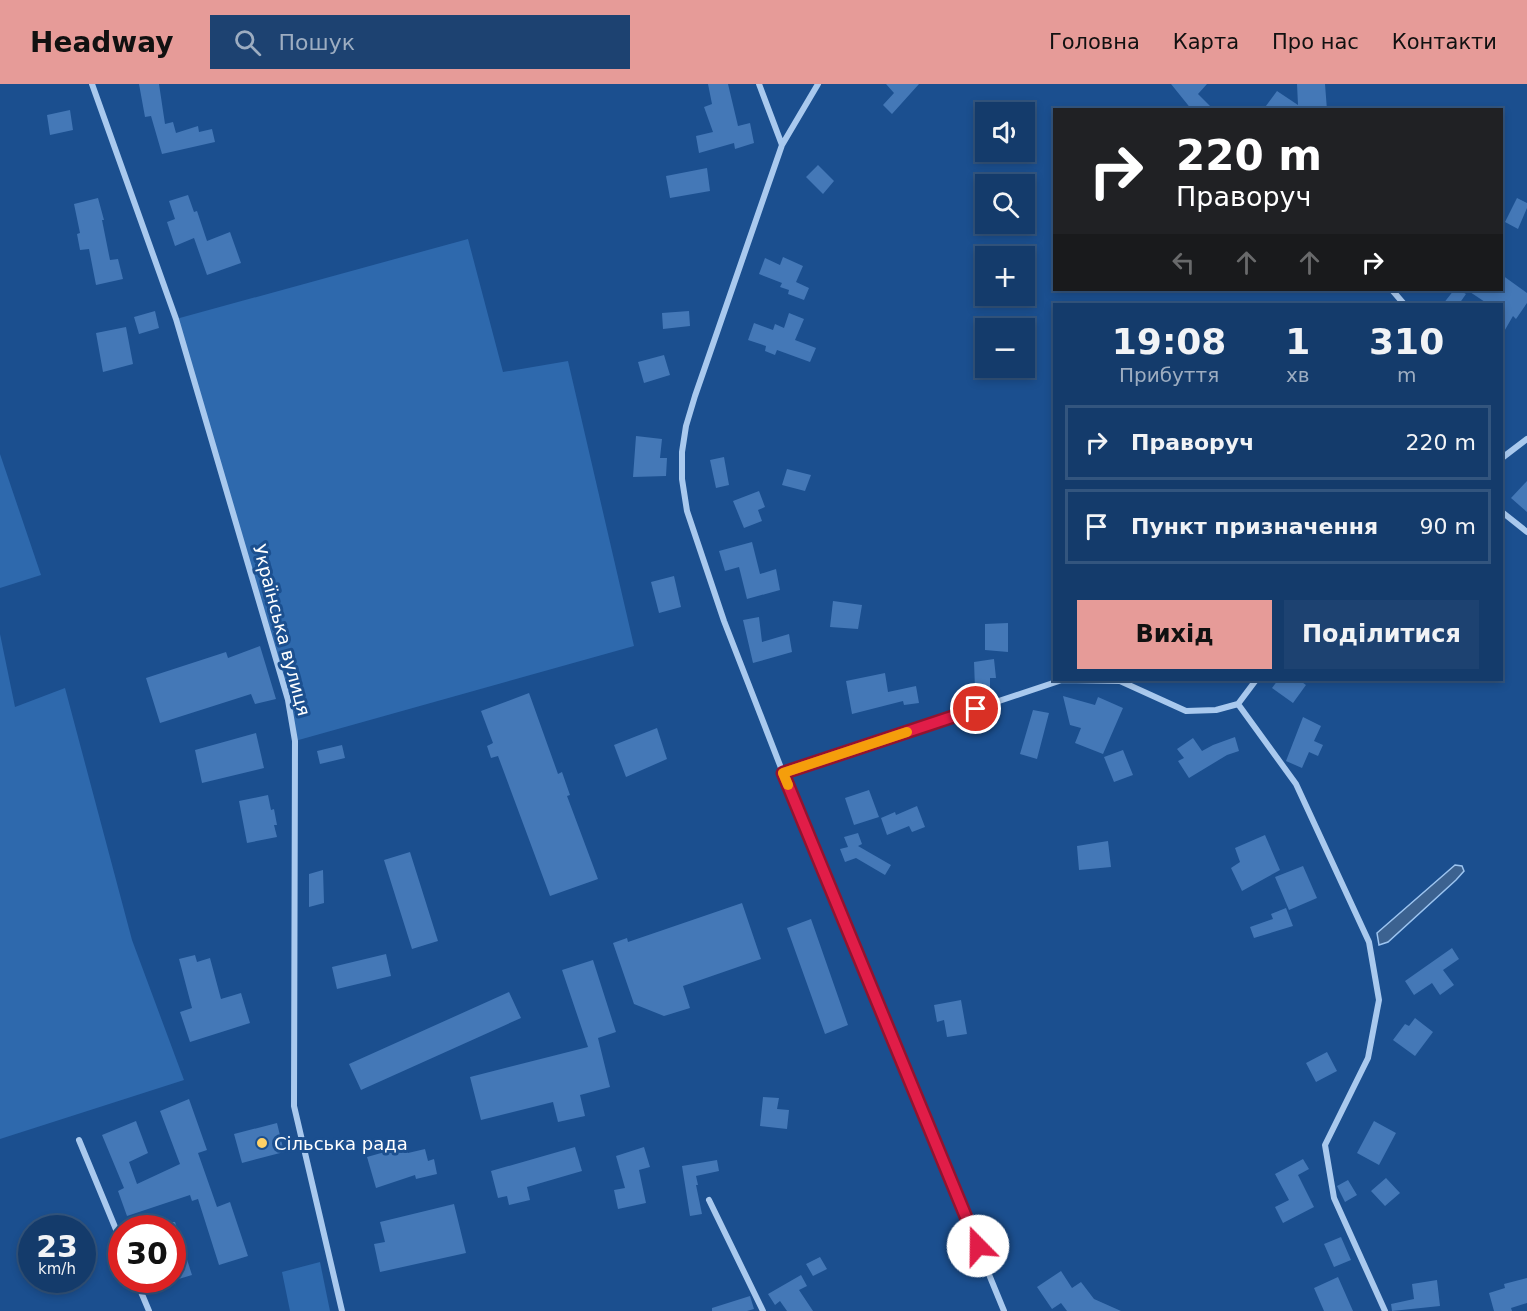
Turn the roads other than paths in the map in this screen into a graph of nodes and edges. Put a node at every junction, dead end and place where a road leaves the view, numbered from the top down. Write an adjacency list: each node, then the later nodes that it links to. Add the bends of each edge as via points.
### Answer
1 (92, 84): 21 (street, Українська вулиця, via 176,319 288,700 295,741 294,1106)
2 (759, 84): 4 (street)
3 (818, 84): 4 (street)
4 (782, 145): 15 (street, via 695,396 686,426 682,478 687,511 724,621)
5 (1393, 291): 6 (street)
6 (1403, 303)
7 (1527, 439): 8 (street)
8 (1503, 457)
9 (1503, 513): 10 (street)
10 (1527, 532)
11 (1059, 681): 15 (street)
12 (1120, 681): 14 (street, via 1186,711 1216,710)
13 (1255, 681): 14 (street)
14 (1238, 704): 24 (street, via 1296,784 1369,942 1379,1000 1368,1058 1325,1144 1334,1198)
15 (783, 773): 23 (street)
16 (79, 1140): 18 (street)
17 (709, 1200): 22 (street)
18 (110, 1215)
19 (141, 1293): 20 (street)
20 (149, 1311)
21 (342, 1311)
22 (763, 1311)
23 (1004, 1311)
24 (1385, 1311)

